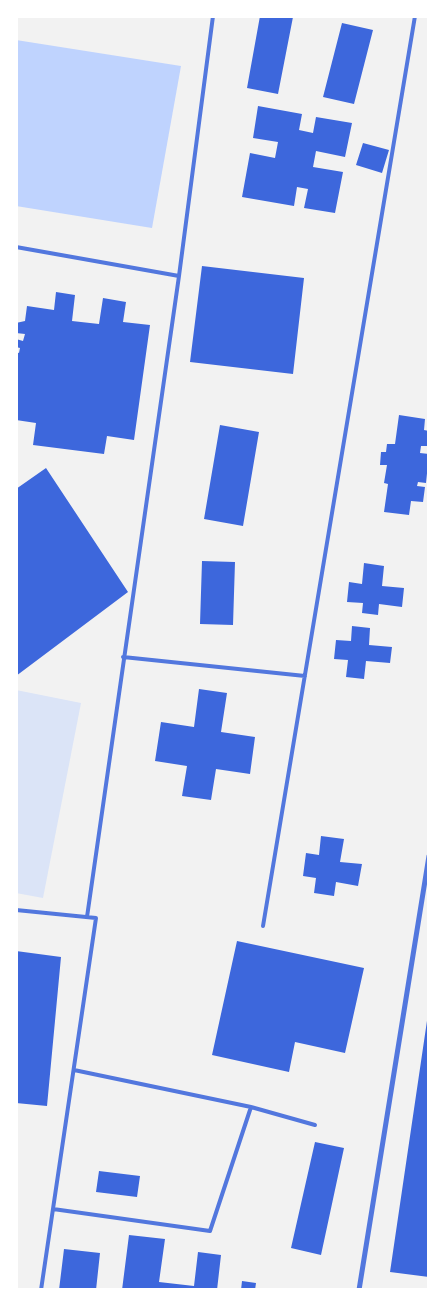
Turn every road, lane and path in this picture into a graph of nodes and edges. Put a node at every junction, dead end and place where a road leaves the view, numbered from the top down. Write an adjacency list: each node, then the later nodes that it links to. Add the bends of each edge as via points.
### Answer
1 (213, 16): 4 (lane)
2 (415, 16): 6 (lane)
3 (16, 247): 4 (lane)
4 (179, 276): 5 (lane)
5 (123, 657): 6 (lane); 9 (lane)
6 (305, 676): 10 (lane)
7 (429, 856): 16 (street)
8 (16, 910): 9 (lane)
9 (87, 917): 11 (lane, via 96,918)
10 (263, 926)
11 (74, 1070): 12 (lane); 14 (lane)
12 (251, 1107): 13 (lane); 14 (lane, via 210,1230)
13 (315, 1125)
14 (53, 1209): 15 (lane)
15 (41, 1290)
16 (359, 1290)

